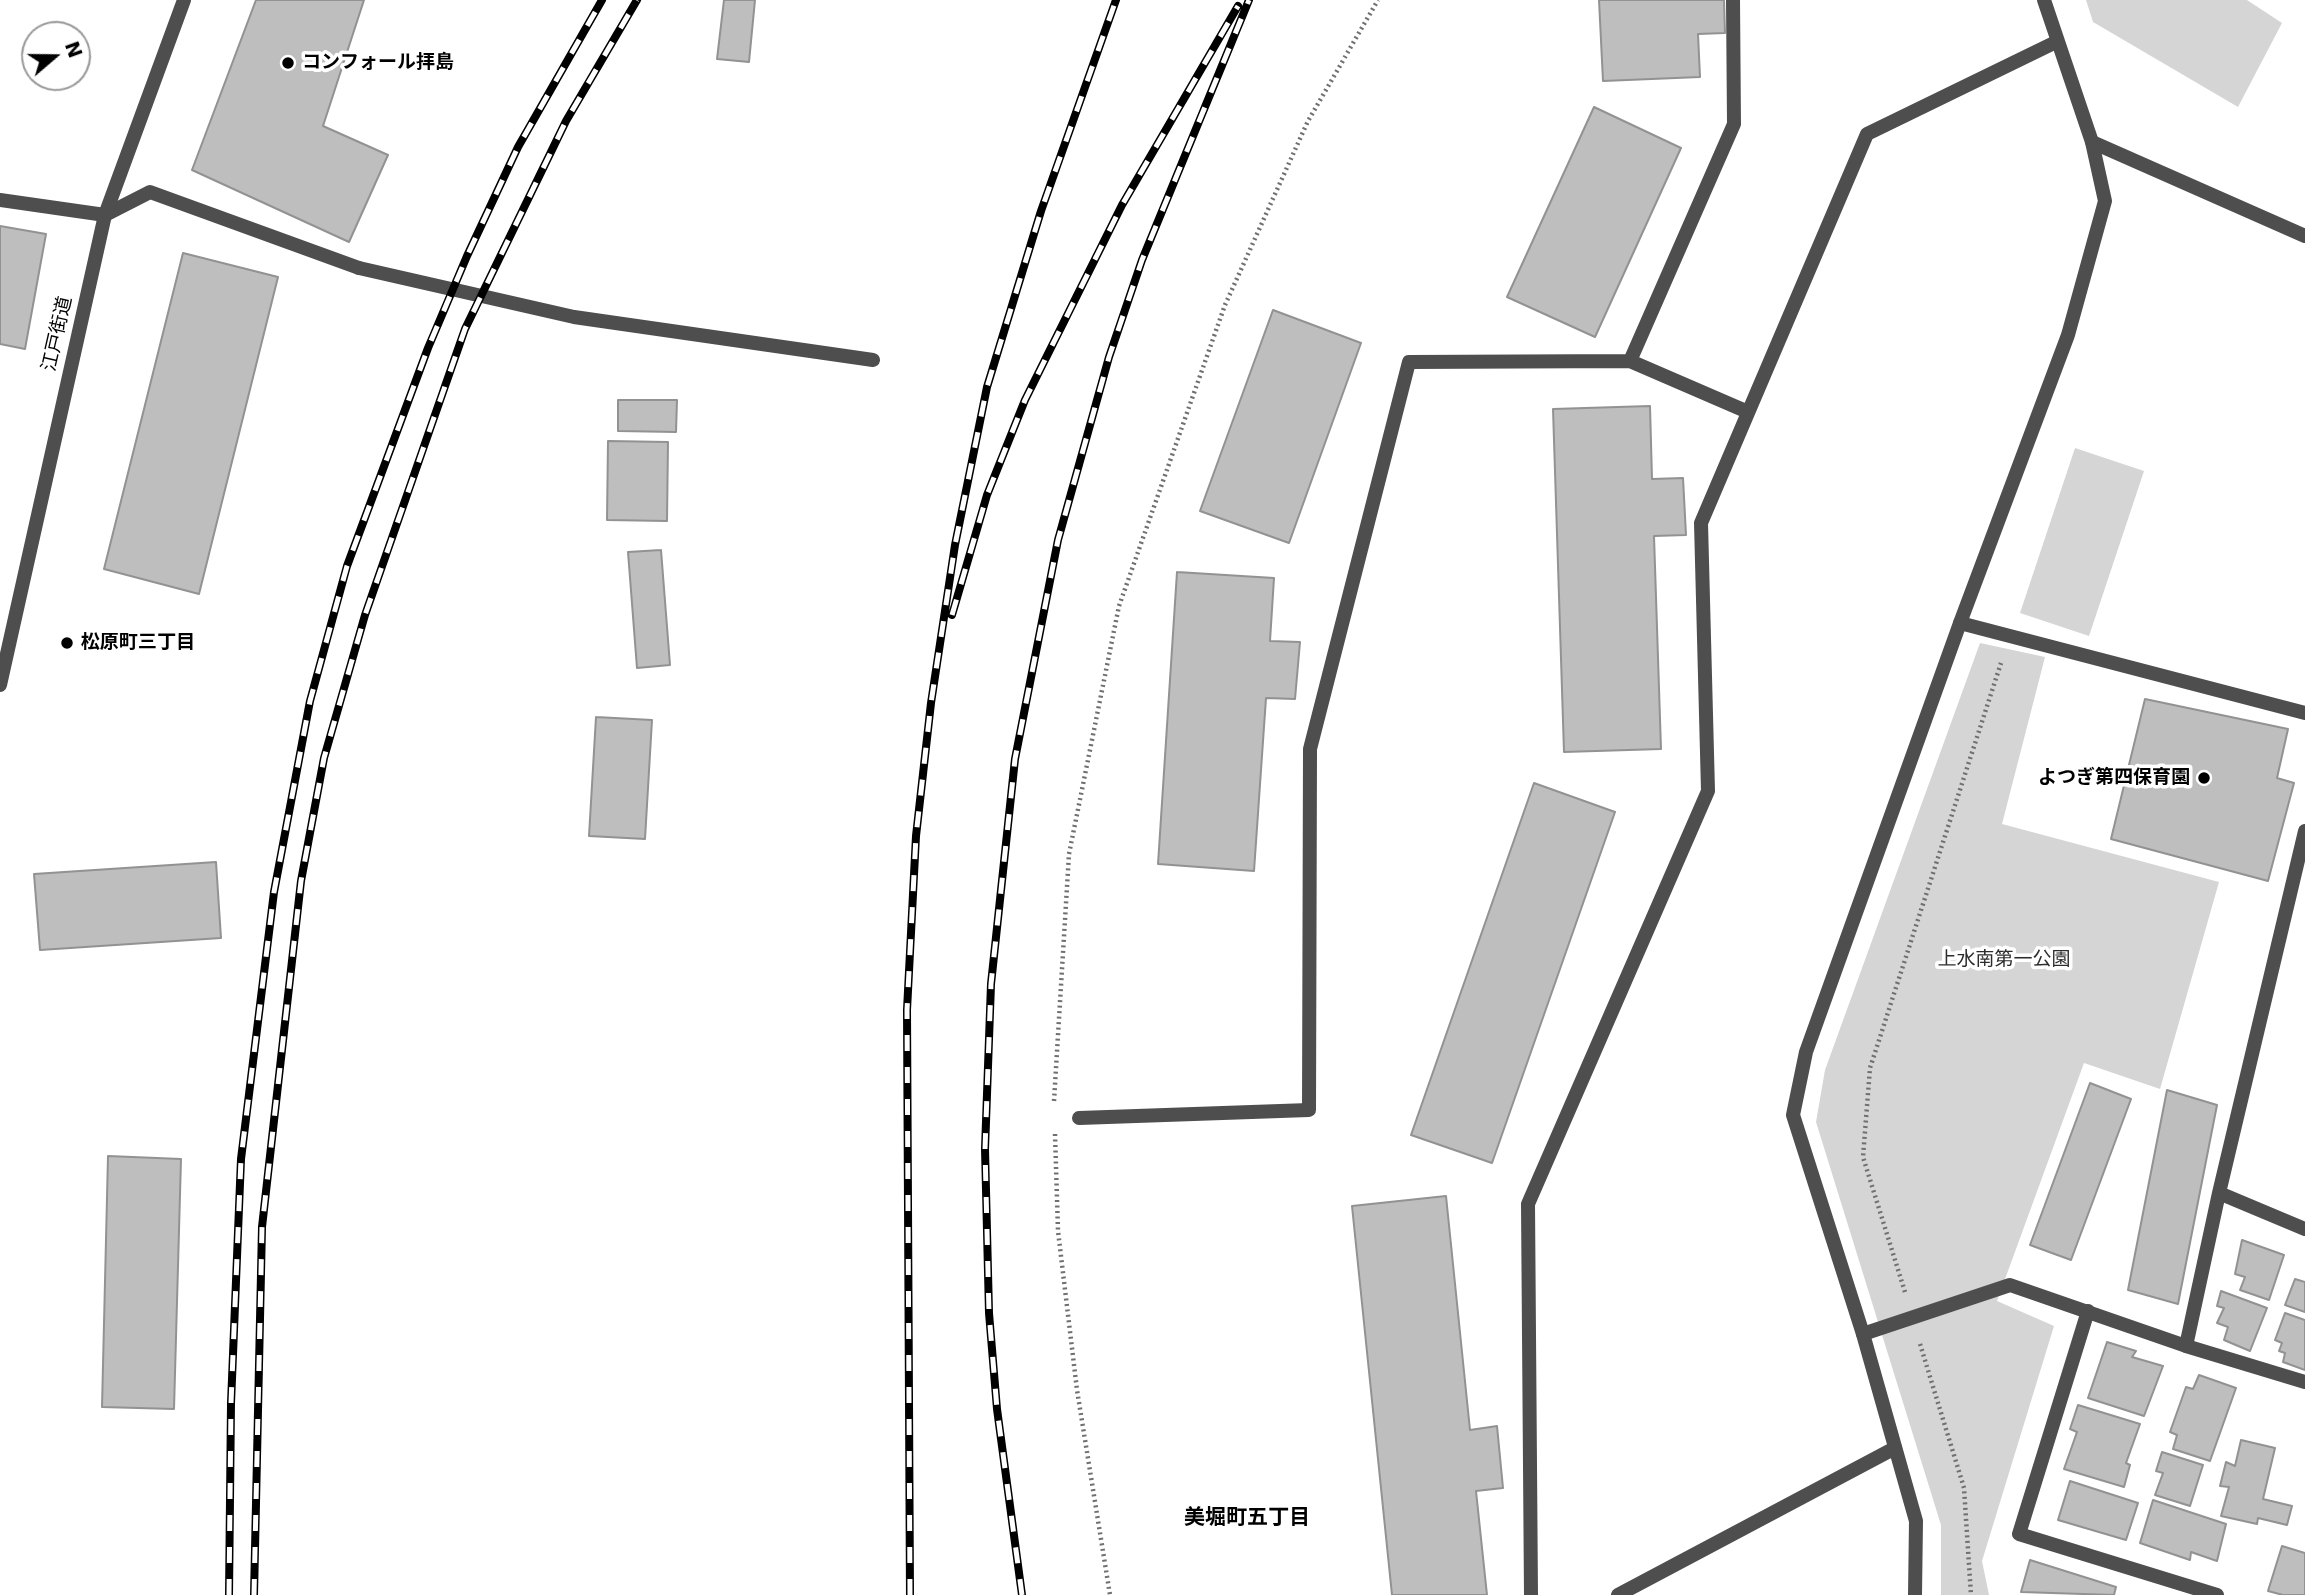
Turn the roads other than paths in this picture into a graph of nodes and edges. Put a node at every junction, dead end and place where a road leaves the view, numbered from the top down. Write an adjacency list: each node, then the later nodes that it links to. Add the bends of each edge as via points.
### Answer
1 (184, 0): 7 (street, 江戸街道)
2 (1733, 0): 10 (street, via 1734,124)
3 (2044, 0): 4 (street)
4 (2056, 42): 5 (street); 11 (street, via 1867,134)
5 (2092, 142): 8 (street); 12 (street, via 2105,201 2068,335)
6 (0, 200): 7 (street)
7 (105, 215): 9 (street, via 150,192 359,268 573,317); 13 (street, 江戸街道)
8 (2305, 236)
9 (873, 360)
10 (1630, 361): 11 (street); 18 (street, via 1409,362 1310,749 1309,1110)
11 (1748, 412): 26 (street, via 1701,523 1708,791 1528,1204)
12 (1960, 623): 14 (street); 22 (street, via 1806,1052 1793,1115)
13 (0, 685)
14 (2305, 713)
15 (2305, 831): 16 (street)
16 (2289, 904): 17 (street); 19 (street)
17 (2305, 908)
18 (1079, 1118)
19 (2219, 1193): 20 (street); 23 (street)
20 (2305, 1229)
21 (2088, 1311): 22 (street, via 2010,1285); 23 (street); 29 (street, via 2019,1534)
22 (1863, 1334): 25 (street)
23 (2186, 1346): 24 (street)
24 (2305, 1382)
25 (1895, 1448): 27 (street); 28 (street, via 1916,1521)
26 (1531, 1595)
27 (1618, 1595)
28 (1915, 1595)
29 (2217, 1595)

